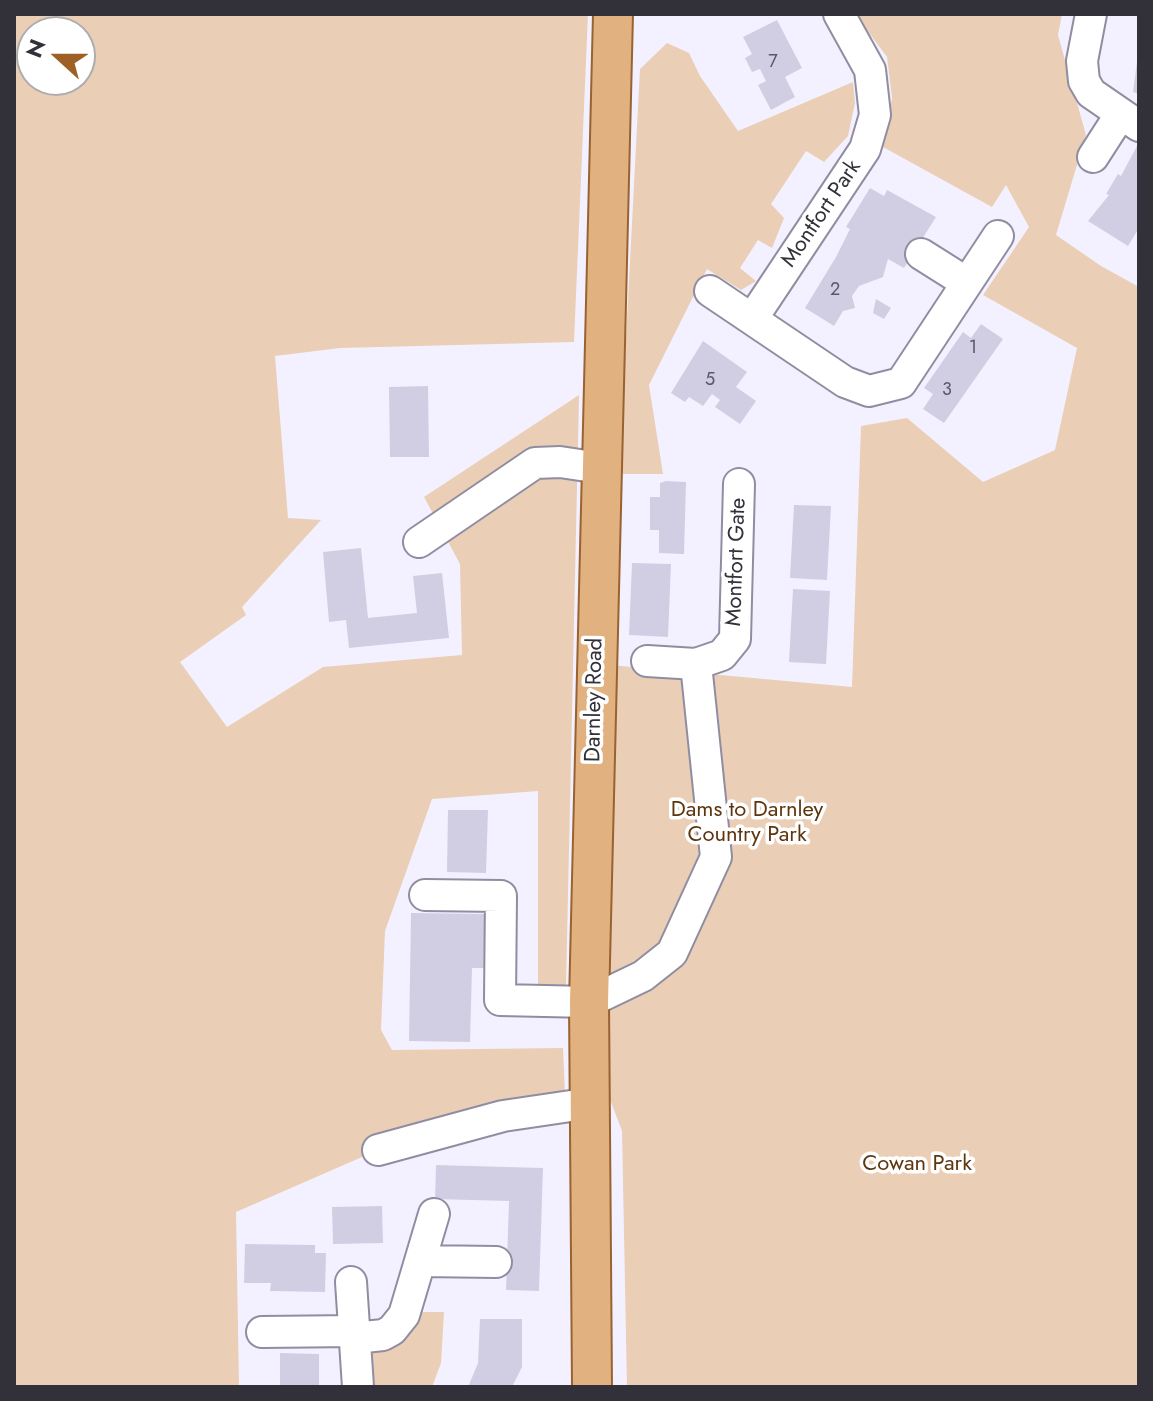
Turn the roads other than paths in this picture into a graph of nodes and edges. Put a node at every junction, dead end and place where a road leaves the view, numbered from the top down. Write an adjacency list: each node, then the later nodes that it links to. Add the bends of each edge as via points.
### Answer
1 (613, 14): 11 (main road, Darnley Road)
2 (839, 14): 10 (street, Montfort Park, via 870,70 872,127 865,149)
3 (1091, 14): 4 (street, via 1082,61 1084,81 1091,93)
4 (1130, 120): 5 (street)
5 (1093, 157)
6 (998, 236): 8 (street)
7 (921, 254): 8 (street)
8 (967, 283): 10 (street, via 901,383 869,391 845,382)
9 (710, 291): 10 (street)
10 (752, 319)
11 (600, 468): 13 (street, via 535,463); 17 (main road, Darnley Road)
12 (739, 484): 15 (street, Montfort Gate, via 735,639 722,655)
13 (419, 542)
14 (647, 661): 15 (street)
15 (696, 664): 17 (street, via 716,857 672,953 643,976)
16 (425, 895): 17 (street, via 501,896 500,1000)
17 (589, 1002): 18 (main road, Darnley Road)
18 (591, 1103): 19 (street, via 503,1116); 27 (main road, Darnley Road)
19 (378, 1150)
20 (434, 1214): 21 (street)
21 (421, 1261): 22 (street); 25 (street, via 399,1324 383,1335)
22 (496, 1262)
23 (351, 1282): 25 (street)
24 (262, 1332): 25 (street)
25 (355, 1334): 26 (street)
26 (358, 1387)
27 (592, 1387)

